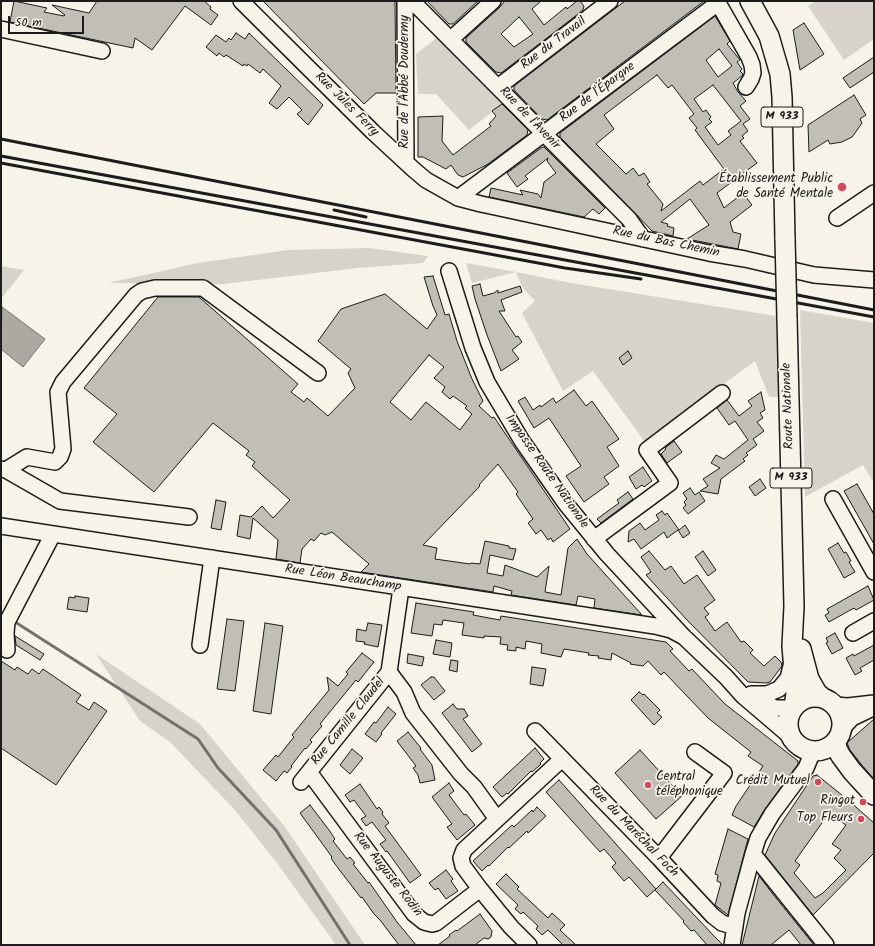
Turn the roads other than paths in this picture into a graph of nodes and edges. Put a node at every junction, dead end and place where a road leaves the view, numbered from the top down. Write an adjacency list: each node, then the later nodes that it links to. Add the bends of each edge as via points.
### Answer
1 (241, 1): 15 (street, Rue Jules Ferry)
2 (405, 1): 15 (street, Rue de l'Abbé Doudermy)
3 (412, 1): 10 (street, Rue de l'Avenir)
4 (492, 1): 10 (street)
5 (610, 1): 8 (street, Rue du Travail)
6 (750, 1): 33 (main road, Route Nationale / M 933, bridge, via 769,36 780,74 782,97)
7 (717, 2): 13 (street, via 752,65 753,73); 14 (street, Rue de l'Épargne)
8 (593, 6): 12 (street, Rue du Travail)
9 (1, 29): 11 (street)
10 (451, 39): 12 (street, Rue de l'Avenir)
11 (102, 51)
12 (498, 87): 14 (street, Rue de l'Avenir)
13 (746, 87)
14 (543, 134): 17 (street, Rue de l'Épargne); 19 (street, Rue de l'Avenir, via 629,219)
15 (406, 162): 17 (street, Rue Jules Ferry, via 426,180)
16 (874, 193): 18 (street)
17 (458, 198): 19 (street, Rue du Bas Chemin)
18 (837, 218)
19 (643, 238): 21 (street, Rue du Bas Chemin, via 814,274)
20 (449, 271): 29 (street, Impasse Route Nationale, via 473,348 487,382 548,479)
21 (874, 280)
22 (318, 373): 24 (street, via 204,288 155,288 142,291 63,382 58,392 63,449 60,457 55,462 27,457)
23 (722, 393): 29 (street, via 647,450 670,483)
24 (3, 469): 26 (street, via 60,501)
25 (833, 499): 31 (street)
26 (189, 517)
27 (1, 526): 28 (street, Rue Léon Beauchamp)
28 (53, 534): 30 (street, Rue Léon Beauchamp); 38 (street, via 7,622)
29 (594, 539): 36 (street, Impasse Route Nationale)
30 (212, 558): 32 (street, Rue Léon Beauchamp); 37 (street)
31 (874, 572)
32 (401, 588): 36 (street, Rue Léon Beauchamp, via 655,626); 40 (street, Rue Camille Claudel)
33 (794, 606): 39 (main road, Route Nationale / M 933); 43 (main road, Route Nationale / M 933, via 809,679 817,693)
34 (874, 621): 35 (street)
35 (853, 633)
36 (684, 637): 41 (street, Impasse Route Nationale)
37 (200, 645)
38 (8, 650)
39 (793, 658): 42 (street, Route Nationale, via 788,678 779,689 767,694); 45 (main road, Route Nationale / M 933, via 796,694)
40 (389, 672): 52 (street, Rue Camille Claudel); 54 (street, via 404,692 413,713)
41 (726, 677): 42 (street, Impasse Route Nationale); 49 (street, Impasse Route Nationale, via 744,696)
42 (751, 694): 45 (street, Impasse Route Nationale, via 775,708)
43 (828, 701): 44 (street, via 848,706); 45 (main road, via 809,697); 48 (main road, via 841,716)
44 (874, 702)
45 (794, 707): 49 (main road, via 787,723)
46 (874, 707): 48 (street, via 852,718)
47 (535, 730): 51 (street, Rue du Maréchal Foch)
48 (839, 735): 49 (main road, via 825,749); 53 (main road, via 837,748 841,756)
49 (806, 747): 53 (main road); 55 (street, via 798,779 766,823)
50 (695, 752): 56 (street, via 724,773)
51 (562, 759): 54 (street); 56 (street, Rue du Maréchal Foch)
52 (305, 777): 57 (street, Rue Auguste Rodin, via 414,914 424,922 436,923)
53 (870, 791)
54 (497, 819): 57 (street, via 464,850 461,858 463,866)
55 (753, 854): 58 (street); 61 (street)
56 (659, 858): 58 (street, Rue du Maréchal Foch, via 717,920)
57 (480, 889): 59 (street)
58 (735, 927): 60 (street)
59 (529, 945)
60 (732, 945)
61 (826, 945)

